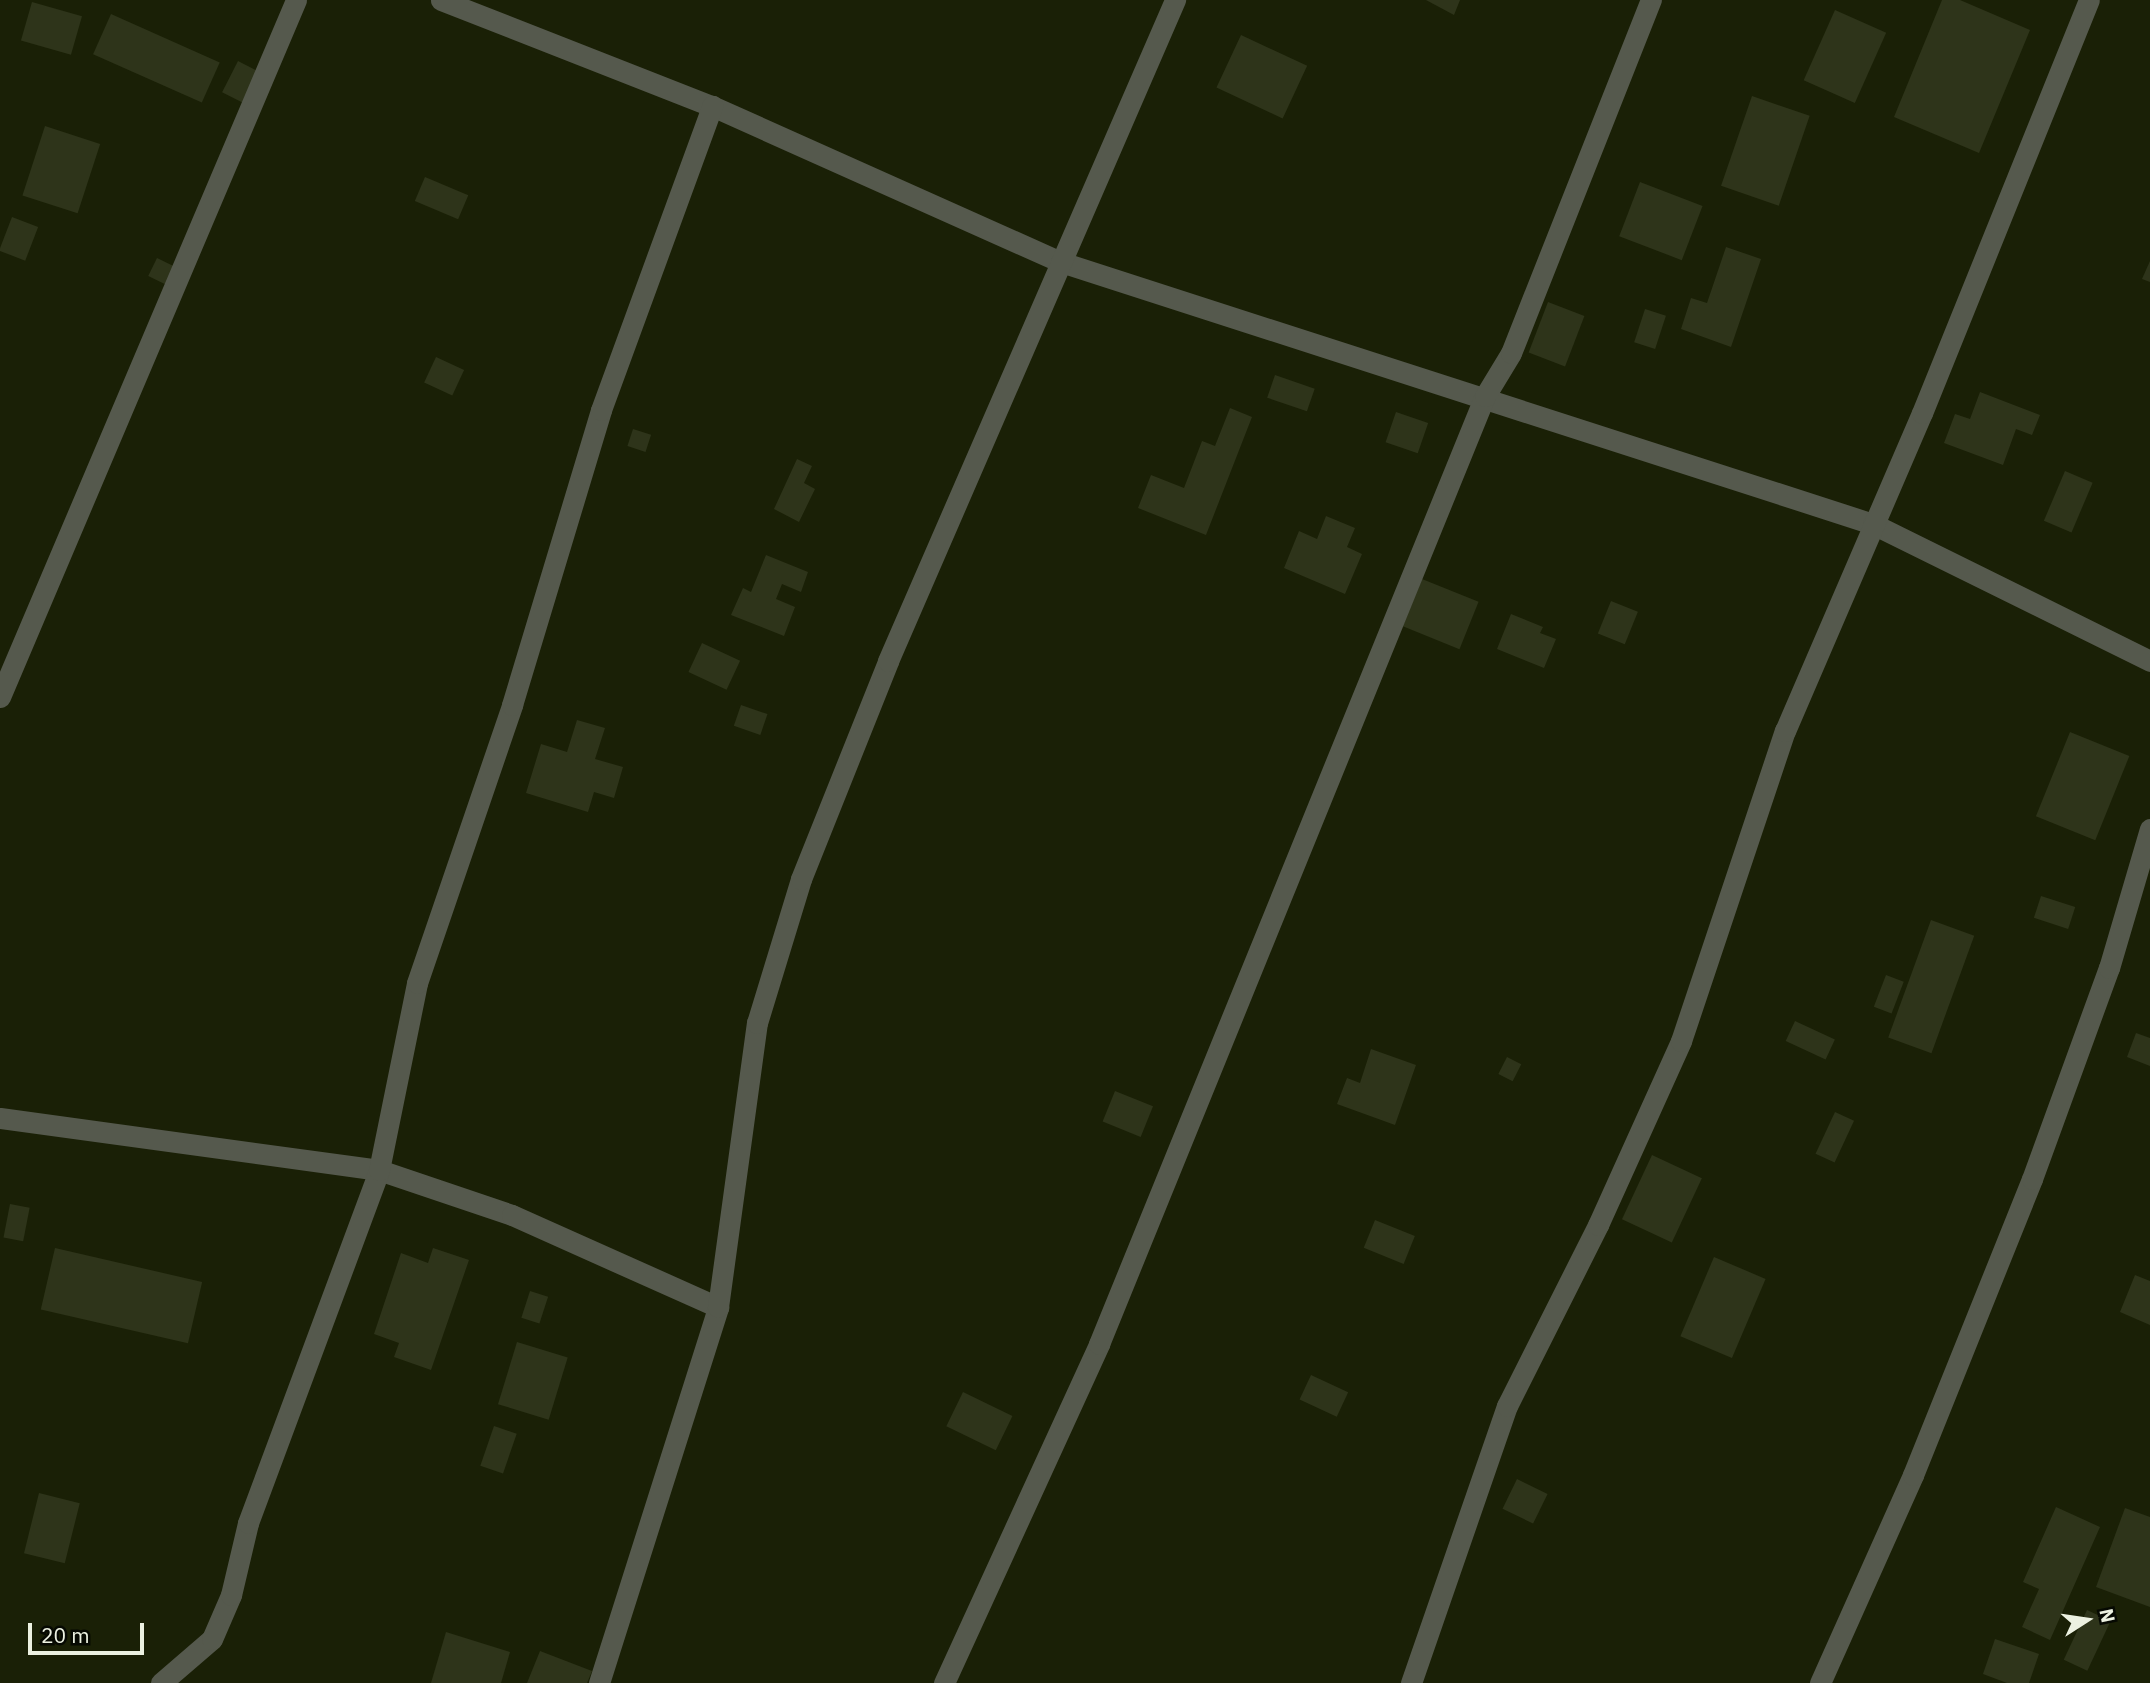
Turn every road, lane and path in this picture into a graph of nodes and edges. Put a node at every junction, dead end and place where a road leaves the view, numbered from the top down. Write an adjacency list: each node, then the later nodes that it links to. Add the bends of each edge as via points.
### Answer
1 (296, 0): 11 (street)
2 (441, 0): 6 (street)
3 (1175, 0): 7 (street)
4 (1651, 0): 8 (street, via 1511,353)
5 (2089, 0): 9 (street)
6 (712, 106): 7 (street); 14 (street, via 601,410 512,705 417,983)
7 (1061, 262): 8 (street); 15 (street, via 888,661 800,879 757,1023)
8 (1485, 396): 9 (street); 18 (street, via 1099,1343)
9 (1873, 524): 10 (street); 19 (street, via 1785,731 1681,1041 1598,1225 1507,1406)
10 (2150, 661)
11 (0, 697)
12 (2150, 829): 20 (street, via 2109,968 2032,1179 1913,1475)
13 (0, 1118): 14 (street)
14 (379, 1170): 15 (street, via 512,1215); 16 (street, via 248,1522 231,1595 212,1639)
15 (718, 1307): 17 (street)
16 (161, 1683)
17 (599, 1683)
18 (944, 1683)
19 (1411, 1683)
20 (1820, 1683)

